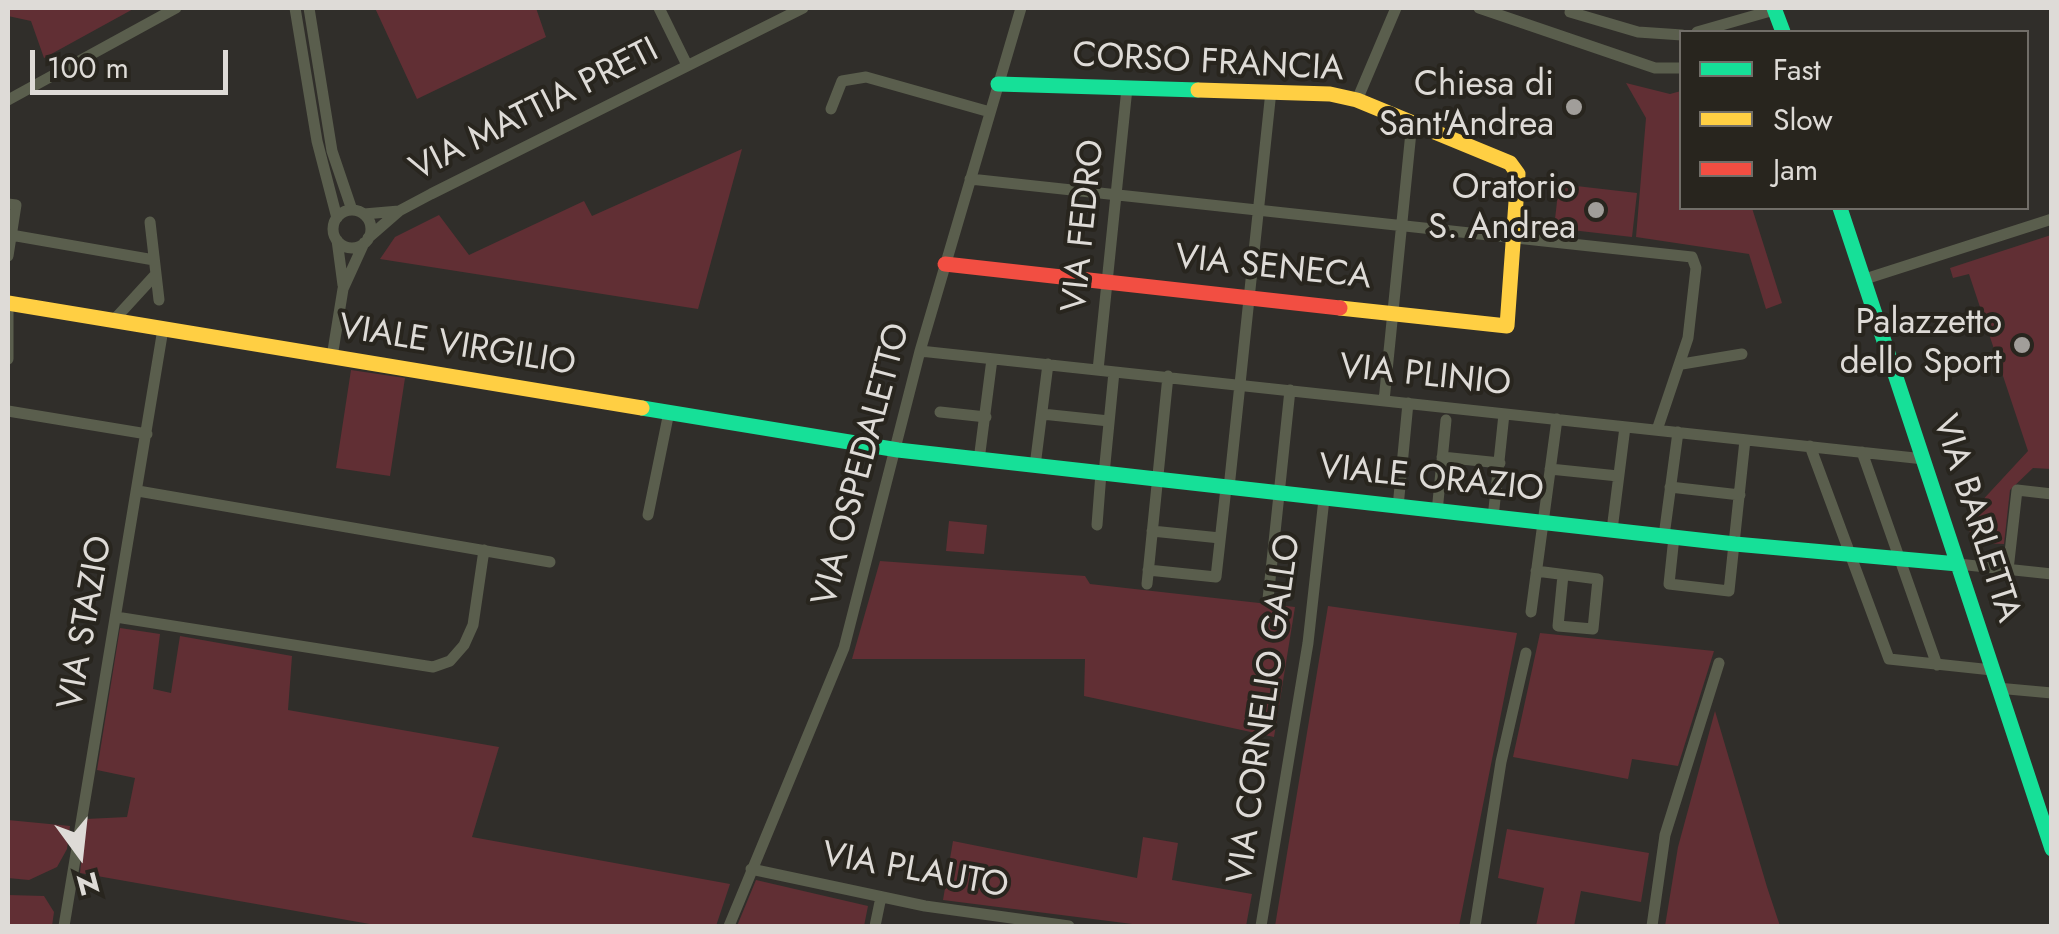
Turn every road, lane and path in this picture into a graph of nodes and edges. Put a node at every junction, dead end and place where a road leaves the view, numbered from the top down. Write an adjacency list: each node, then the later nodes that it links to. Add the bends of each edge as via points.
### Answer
1 (176, 8): 19 (street)
2 (295, 8): 31 (street)
3 (310, 8): 30 (street, via 332,151)
4 (659, 8): 14 (street)
5 (803, 8): 14 (street, VIA MATTIA PRETI)
6 (1022, 8): 16 (street, VIA OSPEDALETTO)
7 (1396, 8): 20 (street)
8 (1478, 8): 13 (street)
9 (1774, 9): 11 (street)
10 (1571, 10): 12 (street, via 1638,32); 13 (street)
11 (1704, 30)
12 (1679, 35)
13 (1562, 37): 15 (street, via 1655,68)
14 (687, 65): 28 (street, VIA MATTIA PRETI)
15 (1679, 68)
16 (998, 84): 17 (street, CORSO FRANCIA); 22 (street, VIA OSPEDALETTO)
17 (1126, 88): 18 (street, CORSO FRANCIA); 25 (street, VIA FEDRO)
18 (1270, 91): 20 (street, CORSO FRANCIA); 29 (street)
19 (8, 100)
20 (1357, 100): 23 (street, CORSO FRANCIA)
21 (831, 108): 22 (street, via 842,81 866,77)
22 (990, 112): 24 (street, VIA OSPEDALETTO)
23 (1412, 122): 34 (street); 36 (street, CORSO FRANCIA, via 1510,163 1520,188)
24 (970, 179): 25 (street); 41 (street, VIA OSPEDALETTO)
25 (1116, 196): 29 (street); 44 (street, VIA FEDRO)
26 (8, 204): 35 (street, via 16,205)
27 (1841, 210): 43 (street, VIA BARLETTA)
28 (399, 211): 30 (street, VIA MATTIA PRETI); 38 (street, VIA MATTIA PRETI)
29 (1258, 211): 34 (street); 46 (street)
30 (358, 212): 31 (street); 38 (street, via 370,225)
31 (336, 218): 37 (street)
32 (2052, 219): 43 (street)
33 (150, 222): 40 (street)
34 (1402, 225): 36 (street); 49 (street)
35 (11, 235): 39 (street); 40 (street)
36 (1514, 238): 49 (street, VIA SENECA, via 1507,326); 58 (street, via 1692,257 1696,268)
37 (337, 240): 38 (street, via 352,248); 45 (street)
38 (366, 240): 45 (street)
39 (8, 256)
40 (154, 260): 42 (street)
41 (946, 264): 44 (street, VIA SENECA); 52 (street, VIA OSPEDALETTO)
42 (156, 274): 47 (street); 50 (street)
43 (1862, 280): 84 (street, VIA BARLETTA)
44 (1107, 282): 46 (street, VIA SENECA); 59 (street, VIA FEDRO)
45 (344, 289): 54 (street)
46 (1250, 297): 49 (street, VIA SENECA); 62 (street)
47 (158, 300)
48 (8, 303): 50 (street, VIALE VIRGILIO); 56 (street)
49 (1392, 313): 64 (street)
50 (113, 321): 51 (street, VIALE VIRGILIO)
51 (163, 329): 54 (street, VIALE VIRGILIO); 78 (street, VIA STAZIO)
52 (920, 351): 55 (street, VIA PLINIO); 81 (street, VIA OSPEDALETTO)
53 (1742, 354): 58 (street)
54 (332, 357): 67 (street, VIALE VIRGILIO)
55 (992, 358): 57 (street, VIA PLINIO); 71 (street)
56 (8, 359)
57 (1048, 364): 59 (street, VIA PLINIO); 69 (street)
58 (1682, 364): 76 (street)
59 (1098, 370): 60 (street, VIA PLINIO)
60 (1114, 372): 61 (street, VIA PLINIO); 74 (street)
61 (1168, 376): 62 (street, VIA PLINIO); 91 (street)
62 (1240, 385): 63 (street, VIA PLINIO); 92 (street)
63 (1290, 390): 64 (street, VIA PLINIO); 95 (street)
64 (1384, 400): 65 (street, VIA PLINIO)
65 (1408, 403): 70 (street, VIA PLINIO); 99 (street)
66 (8, 411): 78 (street)
67 (669, 412): 81 (street, VIALE VIRGILIO); 101 (street)
68 (940, 412): 71 (street)
69 (1042, 414): 74 (street); 87 (street)
70 (1504, 414): 72 (street, VIA PLINIO); 86 (street)
71 (986, 417): 85 (street)
72 (1557, 419): 75 (street, VIA PLINIO); 88 (street)
73 (1446, 420): 83 (street)
74 (1109, 421): 89 (street)
75 (1625, 426): 76 (street, VIA PLINIO); 90 (street)
76 (1657, 430): 77 (street, VIA PLINIO)
77 (1678, 432): 79 (street, VIA PLINIO); 93 (street)
78 (147, 434): 94 (street, VIA STAZIO)
79 (1745, 440): 80 (street, VIA PLINIO); 97 (street)
80 (1810, 446): 82 (street, VIA PLINIO); 111 (street)
81 (898, 450): 85 (street, VIALE ORAZIO); 131 (street, VIA OSPEDALETTO, via 833,681)
82 (1862, 452): 84 (street, VIA PLINIO); 113 (street)
83 (1442, 457): 86 (street); 100 (street)
84 (1924, 459): 114 (street, VIA BARLETTA)
85 (980, 460): 87 (street, VIALE ORAZIO)
86 (1500, 463): 102 (street)
87 (1035, 466): 89 (street, VIALE ORAZIO)
88 (1550, 469): 90 (street); 103 (street)
89 (1102, 474): 91 (street, VIALE ORAZIO); 104 (street)
90 (1618, 476): 105 (street)
91 (1158, 480): 92 (street, VIALE ORAZIO); 106 (street)
92 (1228, 488): 95 (street, VIALE ORAZIO); 108 (street)
93 (1670, 488): 97 (street); 107 (street)
94 (138, 492): 110 (street); 123 (street, VIA STAZIO)
95 (1278, 494): 98 (street, VIALE ORAZIO); 121 (street)
96 (2052, 494): 116 (street, via 2017,490)
97 (1740, 496): 109 (street)
98 (1324, 499): 99 (street, VIALE ORAZIO); 138 (street, VIA CORNELIO GALLO, via 1308,643)
99 (1398, 507): 100 (street, VIALE ORAZIO)
100 (1437, 512): 102 (street, VIALE ORAZIO)
101 (648, 515)
102 (1492, 518): 103 (street, VIALE ORAZIO)
103 (1542, 523): 105 (street, VIALE ORAZIO); 117 (street)
104 (1097, 525)
105 (1612, 530): 107 (street, VIALE ORAZIO)
106 (1152, 531): 108 (street); 115 (street)
107 (1669, 536): 109 (street, VIALE ORAZIO); 109 (street, via 1669,584 1729,590)
108 (1220, 538): 115 (street, via 1216,577)
109 (1735, 544): 111 (street, VIALE ORAZIO)
110 (484, 550): 112 (street); 123 (street, via 472,625 450,660 433,667)
111 (1850, 557): 113 (street, VIALE ORAZIO); 126 (street, via 1889,660)
112 (550, 562)
113 (1904, 562): 114 (street, VIALE ORAZIO); 126 (street)
114 (1958, 564): 116 (street); 127 (street, VIA BARLETTA)
115 (1148, 570): 120 (street)
116 (2008, 570): 118 (street)
117 (1536, 572): 119 (street); 122 (street)
118 (2052, 574)
119 (1564, 575): 119 (street, via 1598,579 1592,630 1558,626)
120 (1146, 584)
121 (1268, 598)
122 (1531, 612)
123 (116, 617): 134 (street, VIA STAZIO)
124 (1526, 653): 139 (street)
125 (1719, 662): 140 (street, via 1665,835)
126 (1936, 665): 127 (street)
127 (1992, 670): 128 (street, VIA BARLETTA)
128 (1998, 688): 129 (street); 130 (street, VIA BARLETTA)
129 (2052, 693)
130 (2052, 848)
131 (752, 869): 132 (street, VIA PLAUTO); 135 (street, VIA OSPEDALETTO)
132 (881, 897): 133 (street, VIA PLAUTO); 136 (street)
133 (1012, 922): 137 (street, VIA PLAUTO)
134 (64, 926)
135 (729, 926)
136 (875, 926)
137 (1069, 926)
138 (1261, 926)
139 (1475, 926)
140 (1652, 926)

